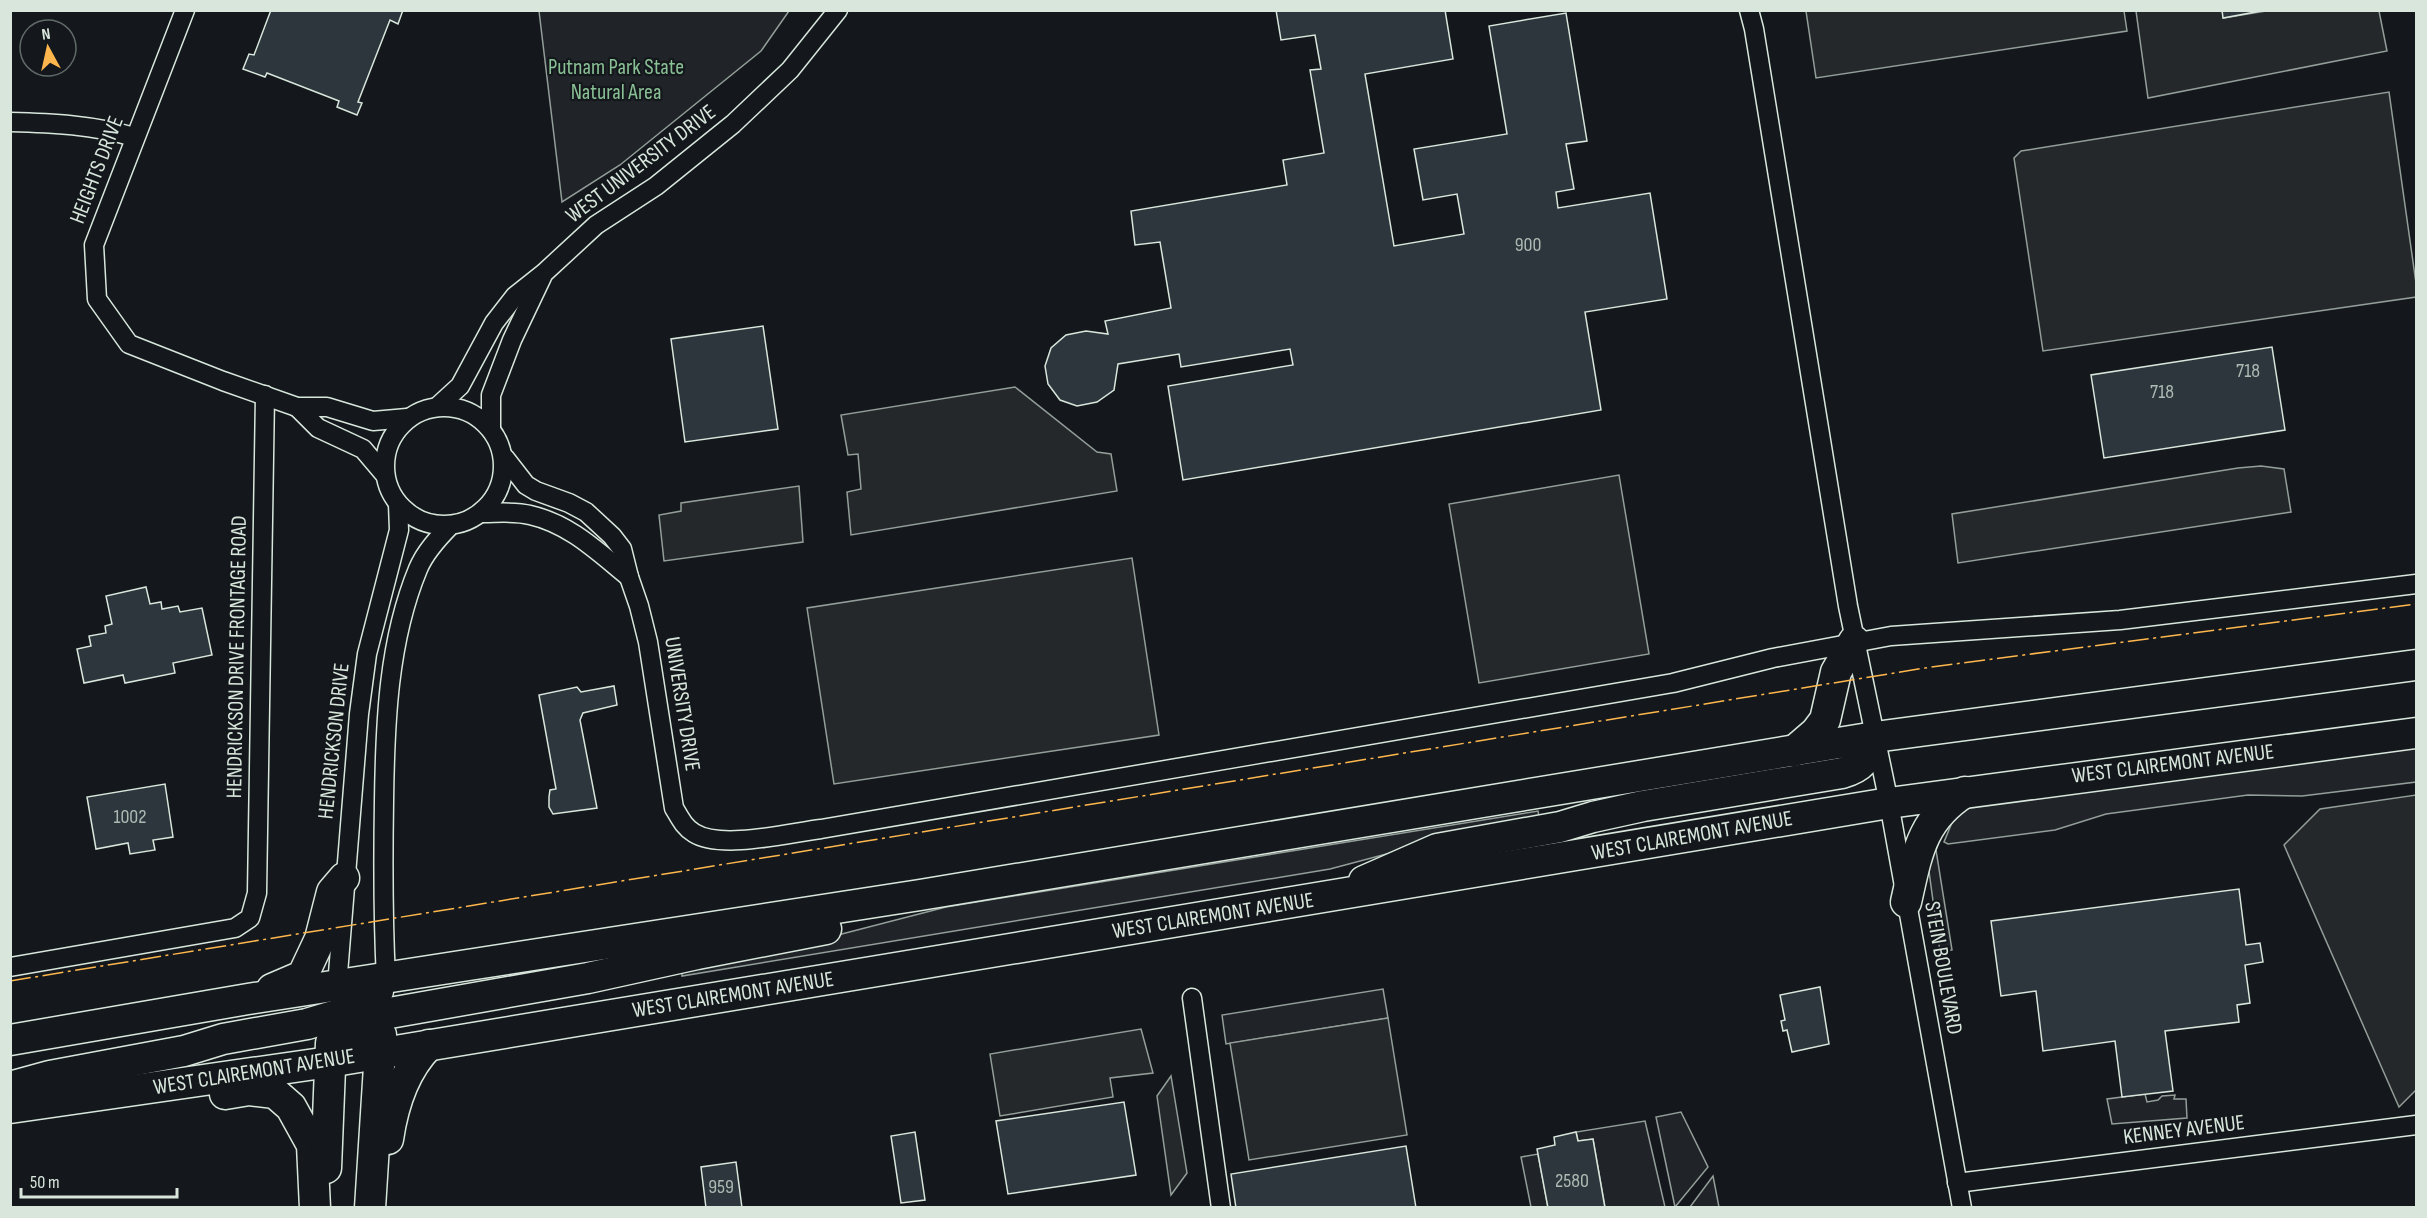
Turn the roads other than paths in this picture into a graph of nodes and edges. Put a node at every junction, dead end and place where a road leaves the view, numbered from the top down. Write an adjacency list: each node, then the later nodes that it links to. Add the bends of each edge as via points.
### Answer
1 (185, 10): 5 (street, HEIGHTS DRIVE)
2 (838, 10): 6 (street, WEST UNIVERSITY DRIVE, via 790,70 733,124 656,186 596,225)
3 (1749, 10): 19 (street, STEIN BOULEVARD)
4 (10, 122): 5 (street, via 70,123)
5 (134, 137): 7 (street, HEIGHTS DRIVE, via 94,245 97,299 129,344)
6 (544, 273): 9 (street, WEST UNIVERSITY DRIVE, via 515,296 494,323 460,386); 11 (street, WEST UNIVERSITY DRIVE, via 490,395)
7 (265, 395): 8 (street, HEIGHTS DRIVE); 30 (street, HENDRICKSON DRIVE FRONTAGE ROAD, via 257,893 250,918 235,928)
8 (297, 407): 10 (street, HEIGHTS DRIVE, via 327,407 373,421); 13 (street, HEIGHTS DRIVE, via 318,428 363,449)
9 (437, 407): 10 (street); 11 (street, via 459,408)
10 (407, 418): 13 (street, via 394,435)
11 (491, 428): 12 (street)
12 (505, 458): 15 (street, via 502,479); 17 (street, UNIVERSITY DRIVE, via 526,485 569,502 600,523 622,549)
13 (385, 475): 14 (street)
14 (398, 504): 16 (street, via 413,517 432,525); 26 (street, HENDRICKSON DRIVE, via 399,530 367,654)
15 (483, 513): 16 (street); 17 (street, UNIVERSITY DRIVE, via 529,514 551,521 587,542)
16 (451, 525): 31 (street, via 418,568 400,628 392,673 384,758)
17 (629, 578): 19 (street, UNIVERSITY DRIVE, via 648,642 675,808 683,825 694,834 730,841 821,829 1673,683)
18 (2416, 584): 19 (street, via 2120,621 1905,634)
19 (1854, 641): 22 (street, STEIN BOULEVARD); 23 (main road, via 1836,672 1825,720)
20 (2416, 665): 22 (main road)
21 (2416, 733): 24 (main road, WEST CLAIREMONT AVENUE)
22 (1875, 737): 23 (main road); 25 (street, STEIN BOULEVARD); 28 (main road, via 1864,763 1855,770 1643,806 1560,828 1437,849)
23 (1794, 751): 27 (main road)
24 (1965, 792): 25 (main road, WEST CLAIREMONT AVENUE); 29 (main road, via 1946,804 1931,821)
25 (1889, 803): 28 (main road, WEST CLAIREMONT AVENUE); 29 (street, STEIN BOULEVARD)
26 (344, 878): 32 (street, HENDRICKSON DRIVE); 34 (main road, via 332,892 320,939 304,973)
27 (920, 895): 31 (main road); 35 (main road, via 823,930)
28 (1328, 897): 38 (main road, WEST CLAIREMONT AVENUE)
29 (1906, 902): 44 (street, STEIN BOULEVARD)
30 (10, 967)
31 (386, 979): 32 (main road); 35 (main road); 36 (main road, via 370,1001)
32 (337, 986): 34 (main road); 36 (main road)
33 (1192, 998): 49 (street)
34 (248, 999): 37 (main road)
35 (384, 1014): 39 (main road); 40 (main road, via 352,1034)
36 (334, 1015): 40 (main road); 41 (main road)
37 (10, 1040)
38 (429, 1045): 39 (main road, WEST CLAIREMONT AVENUE); 48 (main road, via 405,1081 390,1122)
39 (378, 1053): 40 (main road, WEST CLAIREMONT AVENUE); 47 (main road)
40 (329, 1062): 42 (main road, WEST CLAIREMONT AVENUE); 46 (main road)
41 (10, 1087)
42 (10, 1110): 45 (main road, via 113,1111 249,1090 275,1093 291,1107 312,1145)
43 (2416, 1125): 44 (street, KENNEY AVENUE)
44 (1957, 1183): 50 (street, STEIN BOULEVARD)
45 (315, 1208)
46 (322, 1208)
47 (370, 1208)
48 (384, 1208)
49 (1221, 1208)
50 (1962, 1208)

